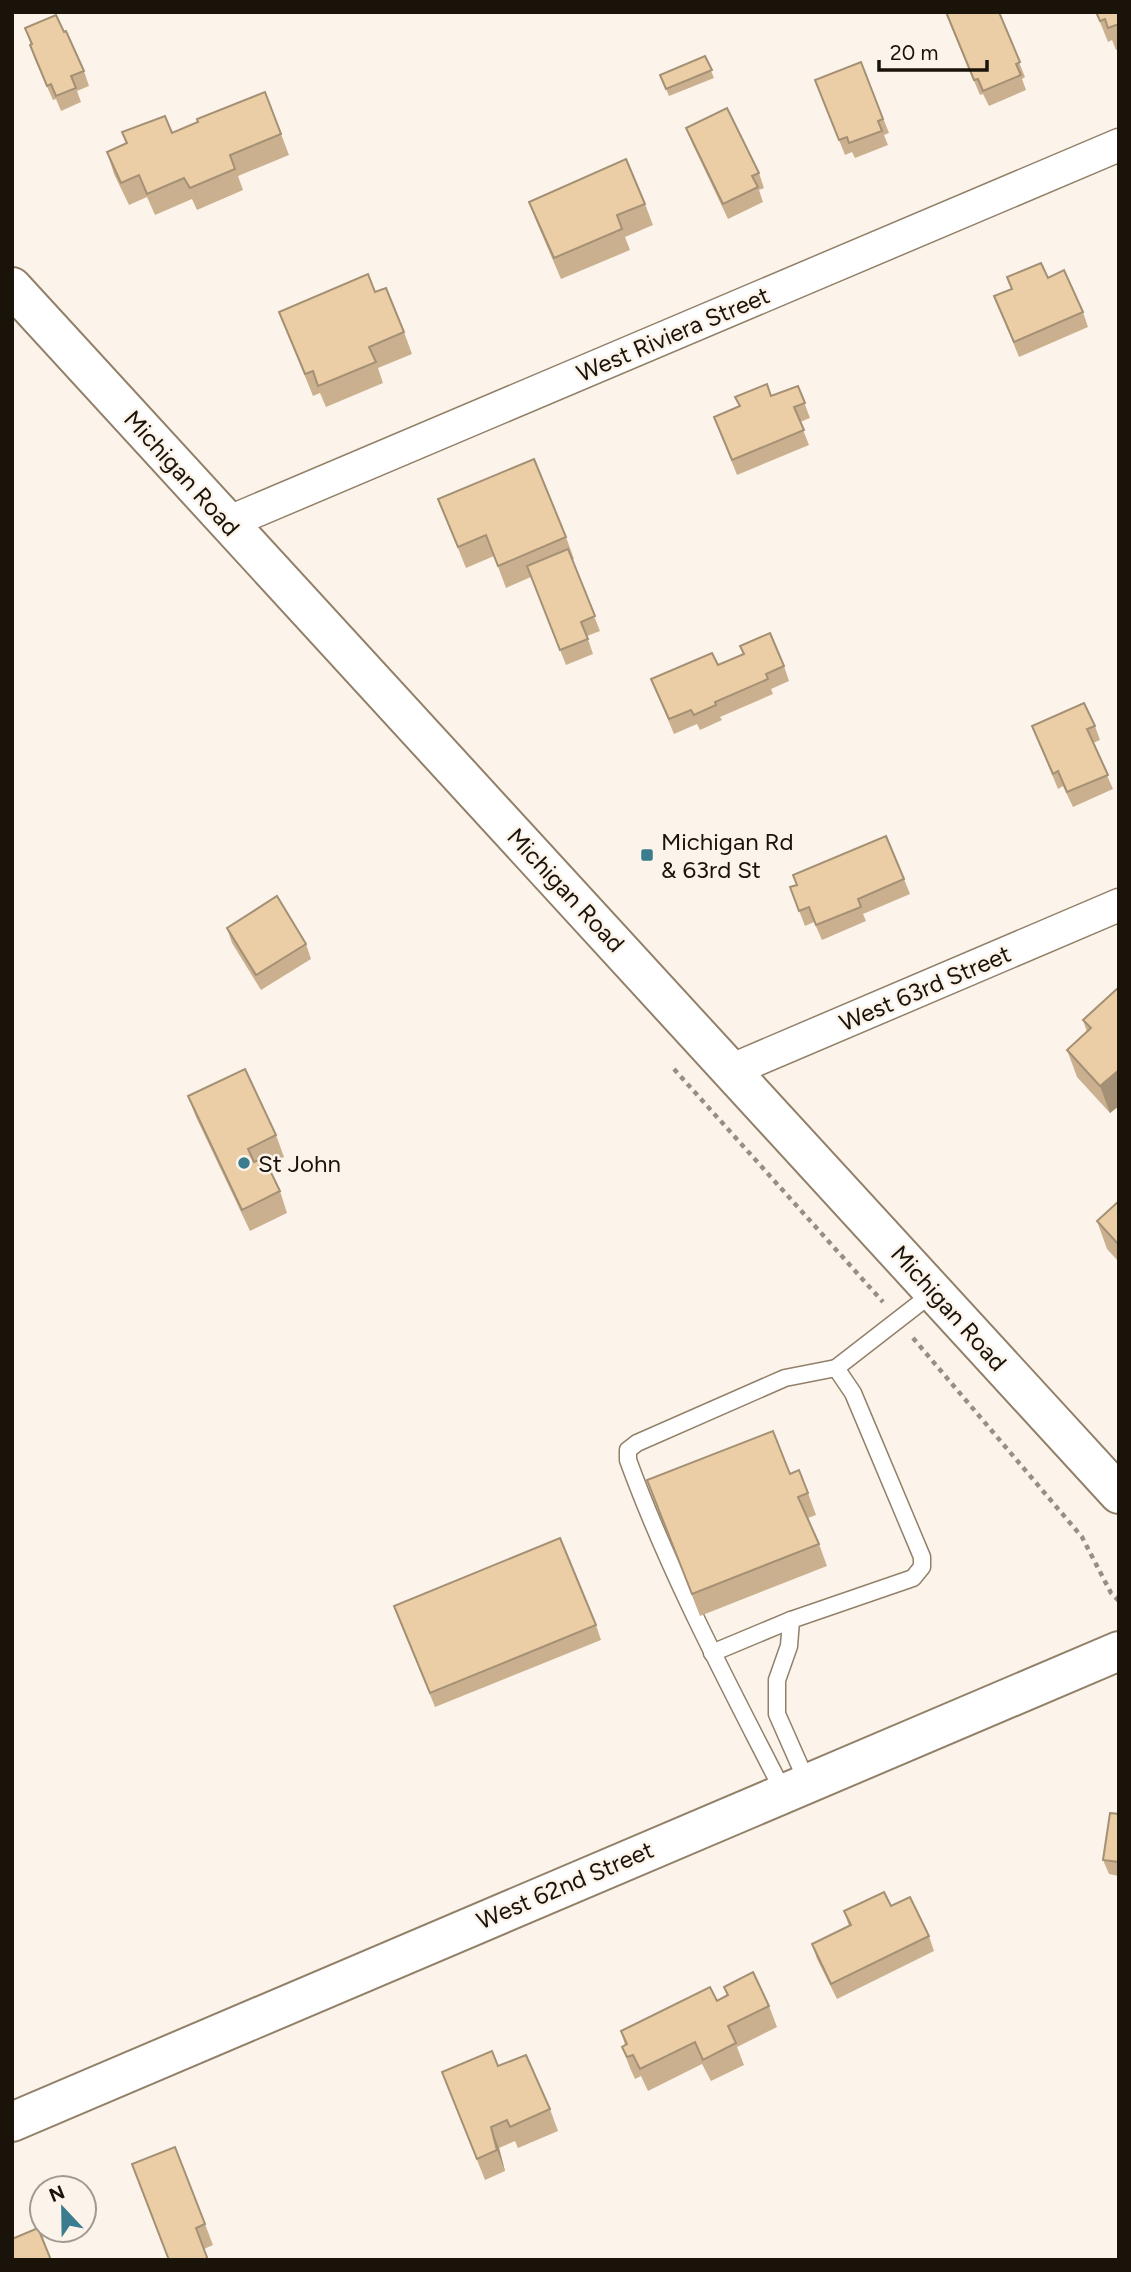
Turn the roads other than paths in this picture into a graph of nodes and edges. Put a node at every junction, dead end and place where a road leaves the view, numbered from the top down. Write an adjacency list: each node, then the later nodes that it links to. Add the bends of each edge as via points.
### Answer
1 (1119, 145): 3 (street, West Riviera Street)
2 (12, 287): 3 (main road, Michigan Road)
3 (227, 523): 5 (main road, Michigan Road)
4 (1119, 905): 5 (street, West 63rd Street)
5 (732, 1070): 6 (main road, Michigan Road)
6 (934, 1292): 7 (lane); 8 (main road, Michigan Road)
7 (836, 1368): 9 (lane, via 853,1393 922,1557 922,1567 913,1578); 11 (lane, via 785,1377 628,1450 649,1519)
8 (1119, 1494)
9 (791, 1620): 11 (lane); 12 (lane, via 789,1646 777,1681 777,1714)
10 (1119, 1651): 12 (main road, West 62nd Street)
11 (712, 1653): 12 (lane)
12 (795, 1787): 13 (main road, West 62nd Street)
13 (12, 2122)

